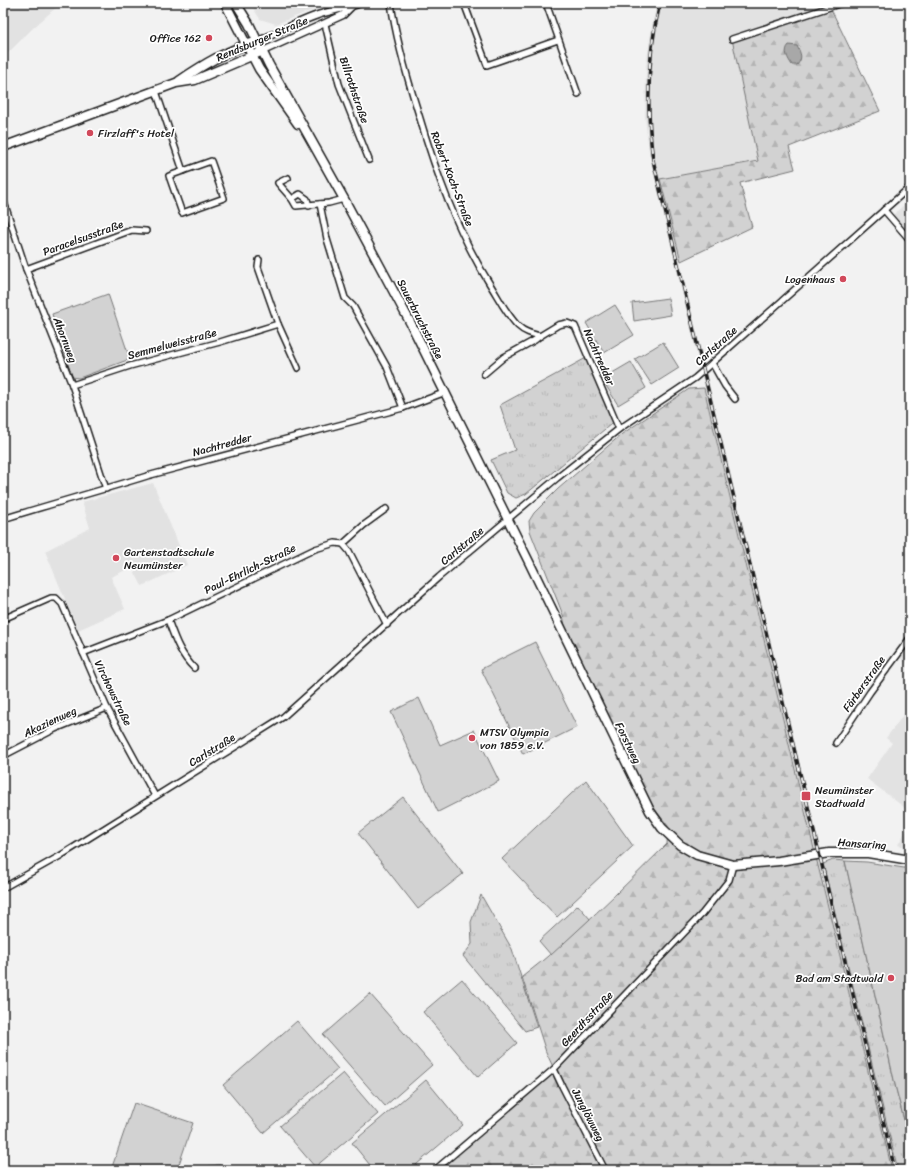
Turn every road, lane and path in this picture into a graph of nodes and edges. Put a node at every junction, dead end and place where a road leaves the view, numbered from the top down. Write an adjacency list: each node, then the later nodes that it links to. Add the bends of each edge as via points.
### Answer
1 (225, 3): 13 (main road, Sauerbruchstraße)
2 (236, 3): 12 (main road, Sauerbruchstraße)
3 (360, 3): 8 (street, Rendsburger Straße)
4 (391, 3): 36 (street, Robert-Koch-Straße, via 414,103 442,187 466,241 482,272 518,327)
5 (464, 3): 11 (street, via 487,65)
6 (546, 3): 11 (street)
7 (842, 3): 10 (street)
8 (352, 6): 9 (street, Rendsburger Straße, via 343,15); 12 (street, Rendsburger Straße, via 315,16)
9 (324, 24): 14 (street, Rendsburger Straße); 21 (street, Billrothstraße, via 340,84)
10 (732, 39)
11 (558, 40): 18 (street)
12 (258, 41): 13 (main road, Rendsburger Straße); 14 (main road, Sauerbruchstraße)
13 (246, 44): 15 (main road, Sauerbruchstraße); 16 (main road, Rendsburger Straße)
14 (263, 52): 15 (main road, Rendsburger Straße); 19 (main road, Sauerbruchstraße)
15 (252, 56): 16 (main road, Rendsburger Straße, via 195,80); 19 (main road, Sauerbruchstraße, via 268,83)
16 (176, 83): 17 (main road, Rendsburger Straße)
17 (156, 91): 20 (main road, Rendsburger Straße); 22 (street)
18 (578, 94)
19 (306, 132): 27 (main road, Sauerbruchstraße)
20 (3, 147)
21 (369, 160)
22 (183, 171): 22 (street, via 211,161 224,198 182,213 169,176)
23 (288, 178): 26 (street, via 278,183)
24 (910, 187): 30 (street, Carlstraße)
25 (3, 199): 34 (street, Ahornweg)
26 (292, 199): 29 (street, via 296,206); 29 (street, via 300,194 307,199)
27 (344, 199): 28 (street); 41 (main road, Sauerbruchstraße)
28 (320, 204): 29 (street); 43 (street, via 327,239 345,298 353,306 387,367)
29 (309, 206)
30 (884, 210): 32 (street); 37 (street, Carlstraße)
31 (146, 231): 34 (street, Paracelsusstraße, via 132,230)
32 (910, 240)
33 (259, 260): 35 (street, via 258,267)
34 (26, 269): 40 (street, Ahornweg)
35 (278, 324): 38 (street); 40 (street, Semmelweisstraße, via 130,366)
36 (540, 336): 39 (street, Nachtredder, via 504,357); 44 (street, Nachtredder, via 558,325 568,323 575,326)
37 (712, 363): 42 (street); 44 (street, Carlstraße, via 695,378)
38 (298, 368)
39 (484, 374)
40 (72, 386): 45 (street, Ahornweg)
41 (446, 392): 43 (street, Nachtredder); 48 (main road, Sauerbruchstraße)
42 (735, 399)
43 (403, 408): 45 (street, Nachtredder)
44 (620, 428): 48 (street, Carlstraße)
45 (106, 489): 47 (street, Nachtredder)
46 (386, 509): 49 (street)
47 (3, 519)
48 (508, 520): 52 (street, Carlstraße); 62 (main road, Forstweg, via 650,811 662,828 697,855)
49 (343, 544): 51 (street, Paul-Ehrlich-Straße, via 335,543 315,549); 52 (street, via 352,555)
50 (3, 619): 54 (street, Virchowstraße, via 56,598 62,604)
51 (168, 620): 54 (street, Paul-Ehrlich-Straße); 55 (street, via 180,652)
52 (387, 625): 59 (street, Carlstraße, via 284,717)
53 (910, 638): 57 (street, Färberstraße)
54 (83, 653): 56 (street, Virchowstraße)
55 (194, 668)
56 (106, 708): 58 (street, Akazienweg, via 55,729); 59 (street, Virchowstraße)
57 (836, 743)
58 (3, 756)
59 (155, 796): 63 (street, Carlstraße, via 60,856)
60 (812, 856): 61 (main road, Hansaring, via 829,853 868,853); 62 (main road, Forstweg)
61 (910, 860)
62 (733, 864): 64 (street, Geerdtsstraße, via 729,880 702,914)
63 (3, 888)
64 (554, 1069): 65 (street, Geerdtsstraße); 66 (street, Junglöwweg)
65 (435, 1170)
66 (605, 1170)

